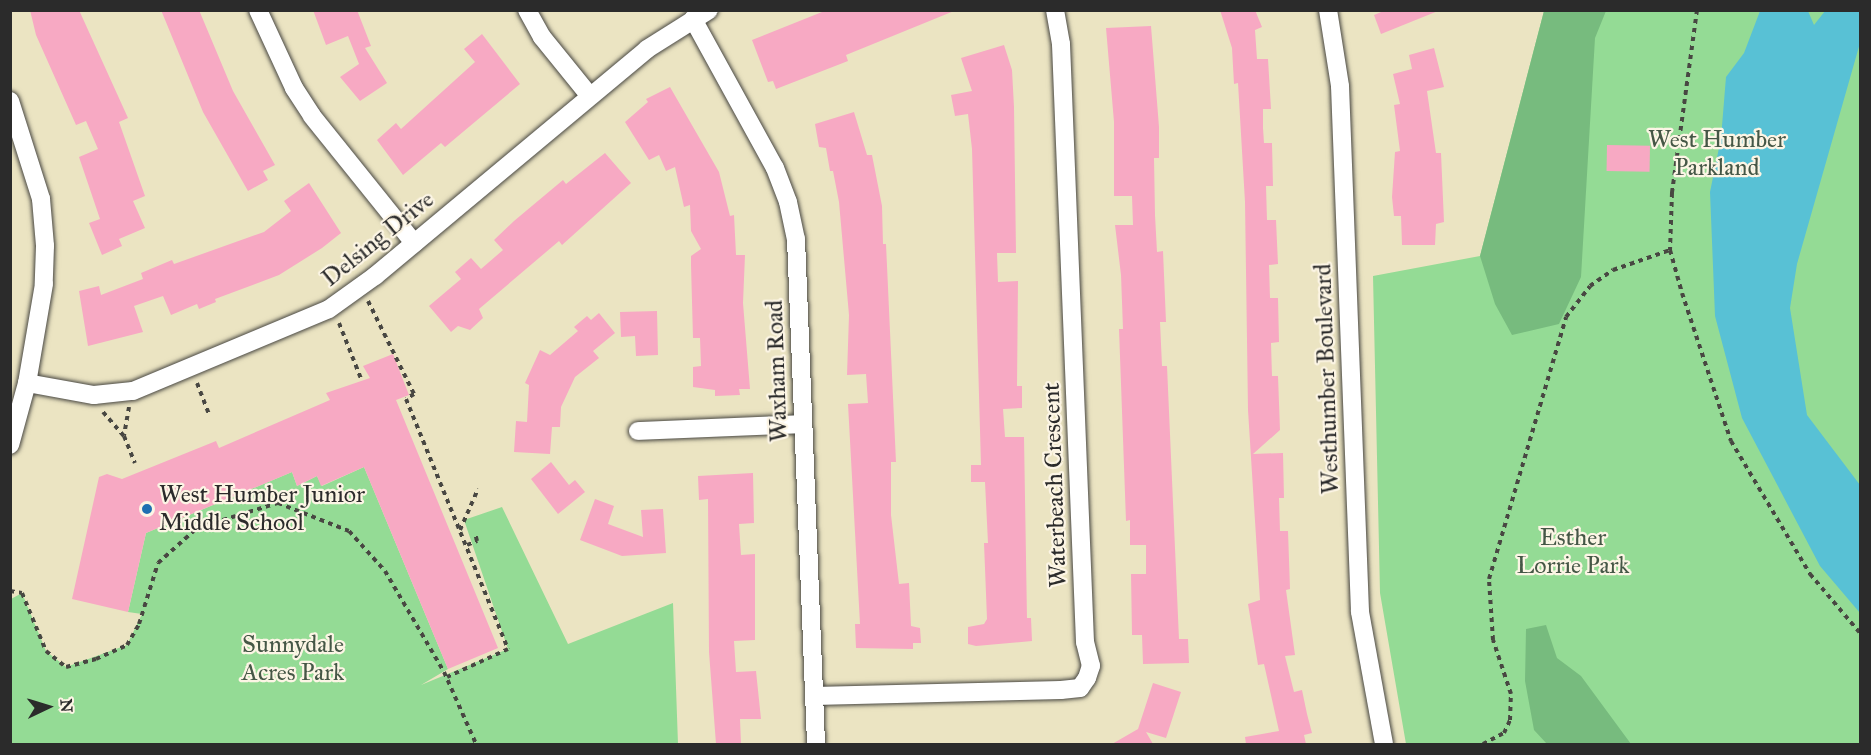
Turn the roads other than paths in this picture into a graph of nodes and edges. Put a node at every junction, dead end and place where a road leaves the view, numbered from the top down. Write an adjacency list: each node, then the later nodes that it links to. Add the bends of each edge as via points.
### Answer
1 (258, 10): 8 (street, via 284,70 312,116)
2 (527, 10): 6 (street, via 542,37)
3 (1055, 10): 13 (street, Waterbeach Crescent, via 1061,45 1085,642 1091,666 1087,678 1080,688 1072,690)
4 (1328, 10): 15 (street, Westhumber Boulevard, via 1340,86 1360,612)
5 (701, 15): 6 (street, Delsing Drive); 10 (street, Waxham Road, via 788,202 796,239)
6 (589, 95): 8 (street, Delsing Drive)
7 (10, 101): 9 (street, via 41,199 45,246 44,284)
8 (414, 243): 9 (street, Delsing Drive, via 332,307 133,391 94,395)
9 (27, 383): 12 (street)
10 (802, 424): 11 (street); 13 (street, Waxham Road)
11 (638, 431)
12 (10, 445)
13 (814, 696): 14 (street, Waxham Road)
14 (816, 744)
15 (1384, 744)

